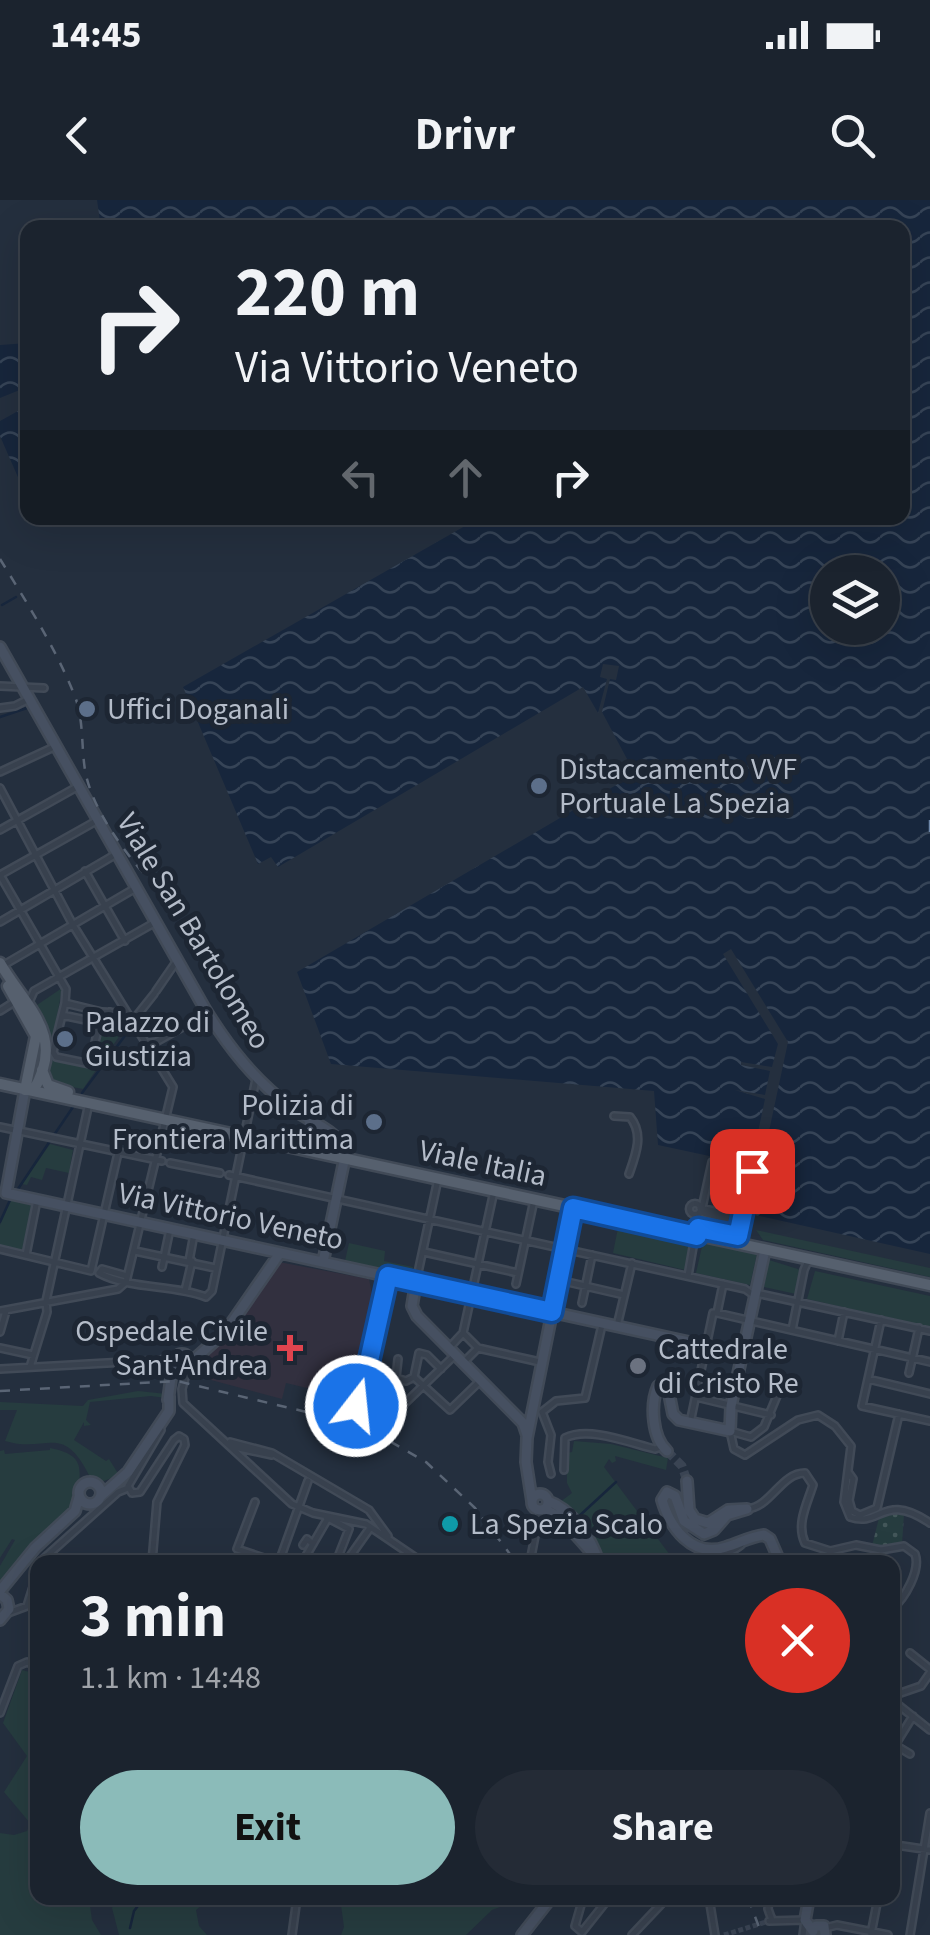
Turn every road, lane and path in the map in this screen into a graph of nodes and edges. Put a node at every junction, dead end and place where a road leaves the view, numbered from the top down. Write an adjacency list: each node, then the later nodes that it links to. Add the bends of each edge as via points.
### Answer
1 (0, 646): 3 (street, Viale San Bartolomeo)
2 (0, 686): 3 (street)
3 (22, 686): 4 (street); 5 (street, Viale San Bartolomeo)
4 (44, 688)
5 (30, 699): 6 (street); 7 (street, Viale San Bartolomeo)
6 (0, 708)
7 (57, 745): 8 (street); 9 (street, Viale San Bartolomeo)
8 (0, 770)
9 (80, 786): 11 (street); 12 (street, Viale San Bartolomeo)
10 (0, 788): 11 (street)
11 (18, 820): 13 (street); 15 (street)
12 (98, 820): 14 (street, Viale San Bartolomeo); 15 (street)
13 (0, 830)
14 (118, 853): 16 (street); 18 (street, Viale San Bartolomeo)
15 (36, 855): 17 (street); 19 (street)
16 (85, 871): 19 (street); 20 (street)
17 (0, 875): 21 (street)
18 (137, 887): 20 (street); 22 (street, Viale San Bartolomeo)
19 (55, 889): 21 (street); 24 (street)
20 (105, 906): 24 (street); 25 (street)
21 (20, 910): 23 (street); 26 (street)
22 (156, 921): 25 (street); 28 (street, Viale San Bartolomeo)
23 (0, 922)
24 (73, 925): 26 (street); 27 (street)
25 (125, 940): 27 (street)
26 (39, 944): 29 (street); 30 (street)
27 (93, 958): 30 (street); 36 (street)
28 (178, 959): 37 (street, Viale San Bartolomeo); 39 (street)
29 (1, 967): 31 (main road); 44 (main road, via 36,1036)
30 (59, 977): 31 (street, via 32,993); 32 (street)
31 (30, 1003): 43 (main road, via 47,1038)
32 (64, 1003): 35 (street); 38 (street)
33 (11, 1004): 34 (street)
34 (0, 1011)
35 (106, 1012): 36 (street); 40 (street); 41 (street)
36 (125, 1013): 39 (street)
37 (208, 1014): 42 (street); 45 (street, Viale San Bartolomeo)
38 (62, 1015): 40 (street); 40 (street, via 53,1055 88,1064)
39 (131, 1022): 42 (street)
40 (100, 1023)
41 (108, 1032)
42 (147, 1042): 50 (street, via 173,1087)
43 (42, 1068): 47 (main road); 48 (main road, via 48,1084)
44 (30, 1077): 46 (main road); 47 (main road)
45 (256, 1080): 51 (street, Viale San Bartolomeo); 54 (street)
46 (6, 1085): 47 (main road, Viale Italia)
47 (29, 1091): 48 (main road, Viale Italia); 53 (street)
48 (87, 1102): 50 (main road, Viale Italia); 55 (street)
49 (614, 1116): 62 (street, via 630,1116 637,1135)
50 (167, 1120): 54 (main road, Viale Italia); 59 (street)
51 (310, 1120): 56 (street); 58 (street, Viale San Bartolomeo, via 343,1143)
52 (0, 1127): 53 (street)
53 (23, 1132): 55 (street); 66 (street)
54 (246, 1137): 58 (main road, Viale Italia); 63 (street)
55 (80, 1145): 57 (street); 70 (street)
56 (305, 1145)
57 (118, 1152): 59 (street); 73 (street)
58 (345, 1158): 64 (main road, Viale Italia); 67 (street)
59 (158, 1160): 76 (street)
60 (170, 1163): 61 (street)
61 (218, 1173)
62 (630, 1174)
63 (233, 1176): 67 (street); 81 (street)
64 (438, 1179): 65 (main road, Viale Italia); 74 (street)
65 (494, 1191): 69 (main road, Viale Italia); 78 (street)
66 (3, 1193): 68 (street, Via Vittorio Veneto)
67 (337, 1198): 74 (street); 95 (street)
68 (36, 1200): 70 (street, Via Vittorio Veneto); 90 (street)
69 (534, 1200): 71 (main road, Viale Italia); 82 (street)
70 (67, 1207): 73 (street, Via Vittorio Veneto); 94 (street)
71 (573, 1208): 79 (main road, Viale Italia); 85 (street)
72 (700, 1210): 75 (street); 75 (street, via 712,1162 752,1169); 79 (street)
73 (104, 1214): 76 (street, Via Vittorio Veneto); 94 (street, via 91,1271)
74 (430, 1219): 78 (street); 88 (street)
75 (741, 1220): 83 (street)
76 (142, 1223): 77 (street, Via Vittorio Veneto); 87 (street)
77 (170, 1229): 80 (street, Via Vittorio Veneto); 92 (street)
78 (486, 1231): 82 (street); 98 (street)
79 (698, 1232): 83 (main road, Viale Italia); 102 (street)
80 (194, 1234): 81 (street, Via Vittorio Veneto); 93 (street)
81 (222, 1240): 89 (street, Via Vittorio Veneto); 99 (street)
82 (525, 1240): 85 (street); 100 (street)
83 (737, 1240): 86 (main road, Viale Italia)
84 (0, 1249): 90 (street)
85 (564, 1249): 91 (street); 104 (street)
86 (765, 1250): 96 (main road, Viale Italia); 114 (street)
87 (135, 1251): 92 (street); 103 (street)
88 (422, 1252): 98 (street); 105 (street)
89 (280, 1253): 95 (street, Via Vittorio Veneto); 143 (street, via 226,1332)
90 (26, 1255): 94 (street)
91 (592, 1255): 97 (street); 108 (street)
92 (164, 1256): 93 (street); 110 (street)
93 (190, 1261): 99 (street); 111 (street)
94 (55, 1262): 117 (street)
95 (323, 1262): 101 (street, Via Vittorio Veneto)
96 (811, 1262): 109 (main road, Viale Italia); 115 (street)
97 (632, 1263): 102 (street); 113 (street)
98 (478, 1264): 100 (street); 112 (street)
99 (215, 1268): 111 (street, via 206,1297)
100 (518, 1273): 106 (street)
101 (388, 1276): 105 (street, Via Vittorio Veneto); 157 (street, via 360,1401)
102 (688, 1276): 107 (street)
103 (127, 1279): 110 (street); 117 (street, via 118,1289)
104 (559, 1280): 108 (street); 119 (street)
105 (416, 1282): 112 (street, Via Vittorio Veneto); 138 (street, via 417,1316)
106 (516, 1284)
107 (722, 1284): 114 (street); 121 (street)
108 (586, 1285): 113 (street); 116 (street)
109 (929, 1285)
110 (158, 1286): 111 (street)
111 (185, 1291)
112 (472, 1294): 119 (street, Via Vittorio Veneto); 130 (street)
113 (624, 1295): 125 (street)
114 (756, 1295): 115 (street); 122 (street)
115 (798, 1302): 120 (street); 127 (street)
116 (582, 1303)
117 (47, 1304): 118 (street); 137 (street)
118 (3, 1311): 129 (street)
119 (552, 1312): 124 (street, Via Vittorio Veneto); 141 (street)
120 (844, 1312): 123 (street); 131 (street)
121 (715, 1313): 122 (street); 132 (street)
122 (751, 1320): 127 (street); 136 (street)
123 (881, 1320): 126 (street); 135 (street)
124 (603, 1323): 125 (street, Via Vittorio Veneto); 178 (street, via 584,1398 556,1401 542,1412)
125 (617, 1326): 132 (street, Via Vittorio Veneto)
126 (918, 1328): 128 (street); 139 (street)
127 (792, 1330): 131 (street)
128 (930, 1331)
129 (0, 1332)
130 (463, 1333): 134 (street); 138 (street)
131 (838, 1340): 135 (street)
132 (707, 1346): 136 (street, Via Vittorio Veneto); 154 (street)
133 (0, 1348): 137 (street)
134 (478, 1348): 138 (street); 141 (street)
135 (875, 1349): 139 (street); 149 (street)
136 (744, 1351): 156 (street)
137 (33, 1355): 144 (street)
138 (456, 1355): 145 (street); 150 (street)
139 (912, 1358): 142 (street); 147 (street)
140 (398, 1359): 148 (street, via 396,1378)
141 (540, 1362): 160 (street)
142 (930, 1362)
143 (181, 1365): 144 (street, via 160,1360); 155 (street); 158 (street, via 182,1398)
144 (30, 1367): 146 (street)
145 (441, 1368): 148 (street, via 419,1353); 151 (street)
146 (0, 1369)
147 (908, 1373)
148 (414, 1378): 151 (street)
149 (868, 1379): 153 (street); 161 (street, via 862,1406)
150 (480, 1380): 151 (street, via 450,1410); 163 (street)
151 (424, 1385): 159 (street)
152 (779, 1391): 162 (street)
153 (930, 1394)
154 (696, 1397): 156 (street); 165 (street)
155 (170, 1405): 158 (street); 166 (street)
156 (731, 1406): 162 (street); 167 (street)
157 (339, 1407)
158 (194, 1409): 168 (street)
159 (399, 1409)
160 (531, 1410): 163 (street, via 524,1418); 169 (street)
161 (900, 1414): 164 (street); 177 (street, via 876,1508 852,1511)
162 (770, 1415): 167 (street, via 751,1436)
163 (515, 1416): 169 (street)
164 (930, 1420)
165 (690, 1423): 167 (street); 171 (street, via 675,1417 668,1389 658,1386 654,1408)
166 (160, 1427): 181 (street); 182 (street, via 128,1472)
167 (730, 1431): 177 (street, via 734,1449 745,1455 798,1420 818,1415 848,1440)
168 (223, 1438): 170 (street); 172 (street)
169 (527, 1438): 185 (street, via 528,1473)
170 (233, 1447): 173 (street); 175 (street)
171 (664, 1449): 176 (street, via 572,1435 565,1438)
172 (264, 1450): 173 (street); 174 (street)
173 (250, 1451): 174 (street); 175 (street)
174 (275, 1456): 191 (street, via 367,1510)
175 (250, 1463): 186 (street)
176 (564, 1470)
177 (848, 1472): 190 (street, via 844,1502 850,1517 900,1508)
178 (551, 1474)
179 (688, 1481): 187 (street, via 695,1519 708,1523 728,1510)
180 (308, 1482): 186 (street)
181 (128, 1488): 195 (street); 196 (street, via 140,1492 174,1440 184,1439 155,1508)
182 (99, 1491): 183 (street); 183 (street, via 85,1483 80,1488)
183 (86, 1502): 194 (street)
184 (255, 1502): 197 (street, via 237,1549)
185 (540, 1503): 203 (street); 204 (street); 205 (street, via 564,1508)
186 (300, 1509): 188 (street); 198 (street)
187 (747, 1509): 193 (street, via 704,1534 684,1521 675,1496 662,1497 674,1527 699,1548); 210 (street, via 805,1473 813,1485 802,1518 804,1543 830,1552 904,1546 915,1554 917,1568)
188 (326, 1517): 189 (street); 199 (street); 200 (street, via 349,1529)
189 (362, 1522): 191 (street); 192 (street)
190 (930, 1523)
191 (375, 1526): 192 (street); 202 (street)
192 (364, 1538): 201 (street)
193 (745, 1538): 206 (street, via 730,1553); 207 (street, via 768,1536)
194 (32, 1555)
195 (48, 1555)
196 (152, 1555)
197 (256, 1555)
198 (281, 1555)
199 (304, 1555)
200 (339, 1555)
201 (351, 1555)
202 (413, 1555)
203 (531, 1555)
204 (594, 1555)
205 (595, 1555)
206 (715, 1555)
207 (777, 1555)
208 (30, 1557): 211 (street, via 12,1578)
209 (30, 1596): 211 (street, via 20,1609)
210 (900, 1602)
211 (4, 1604)
212 (910, 1653): 214 (street)
213 (30, 1663): 217 (street, via 18,1666)
214 (930, 1671): 215 (street, via 921,1686)
215 (900, 1695)
216 (900, 1705): 218 (street)
217 (0, 1712)
218 (913, 1716): 219 (street); 220 (street)
219 (930, 1730)
220 (900, 1735)
221 (900, 1748): 222 (street)
222 (910, 1754)
223 (930, 1812): 225 (street)
224 (900, 1846): 225 (street)
225 (927, 1850): 247 (street)
226 (296, 1905): 241 (street)
227 (546, 1905): 242 (street)
228 (581, 1905): 239 (street)
229 (604, 1905): 239 (street)
230 (660, 1905): 243 (street)
231 (710, 1905): 244 (street)
232 (769, 1905): 236 (street, via 770,1920)
233 (808, 1905): 236 (street)
234 (809, 1905): 238 (street)
235 (877, 1905): 240 (street)
236 (805, 1920): 238 (street)
237 (845, 1926): 238 (street); 240 (street); 245 (street)
238 (818, 1932)
239 (577, 1933)
240 (871, 1934): 246 (street)
241 (292, 1935)
242 (522, 1935)
243 (632, 1935)
244 (716, 1935)
245 (844, 1935)
246 (888, 1935)
247 (910, 1935)

